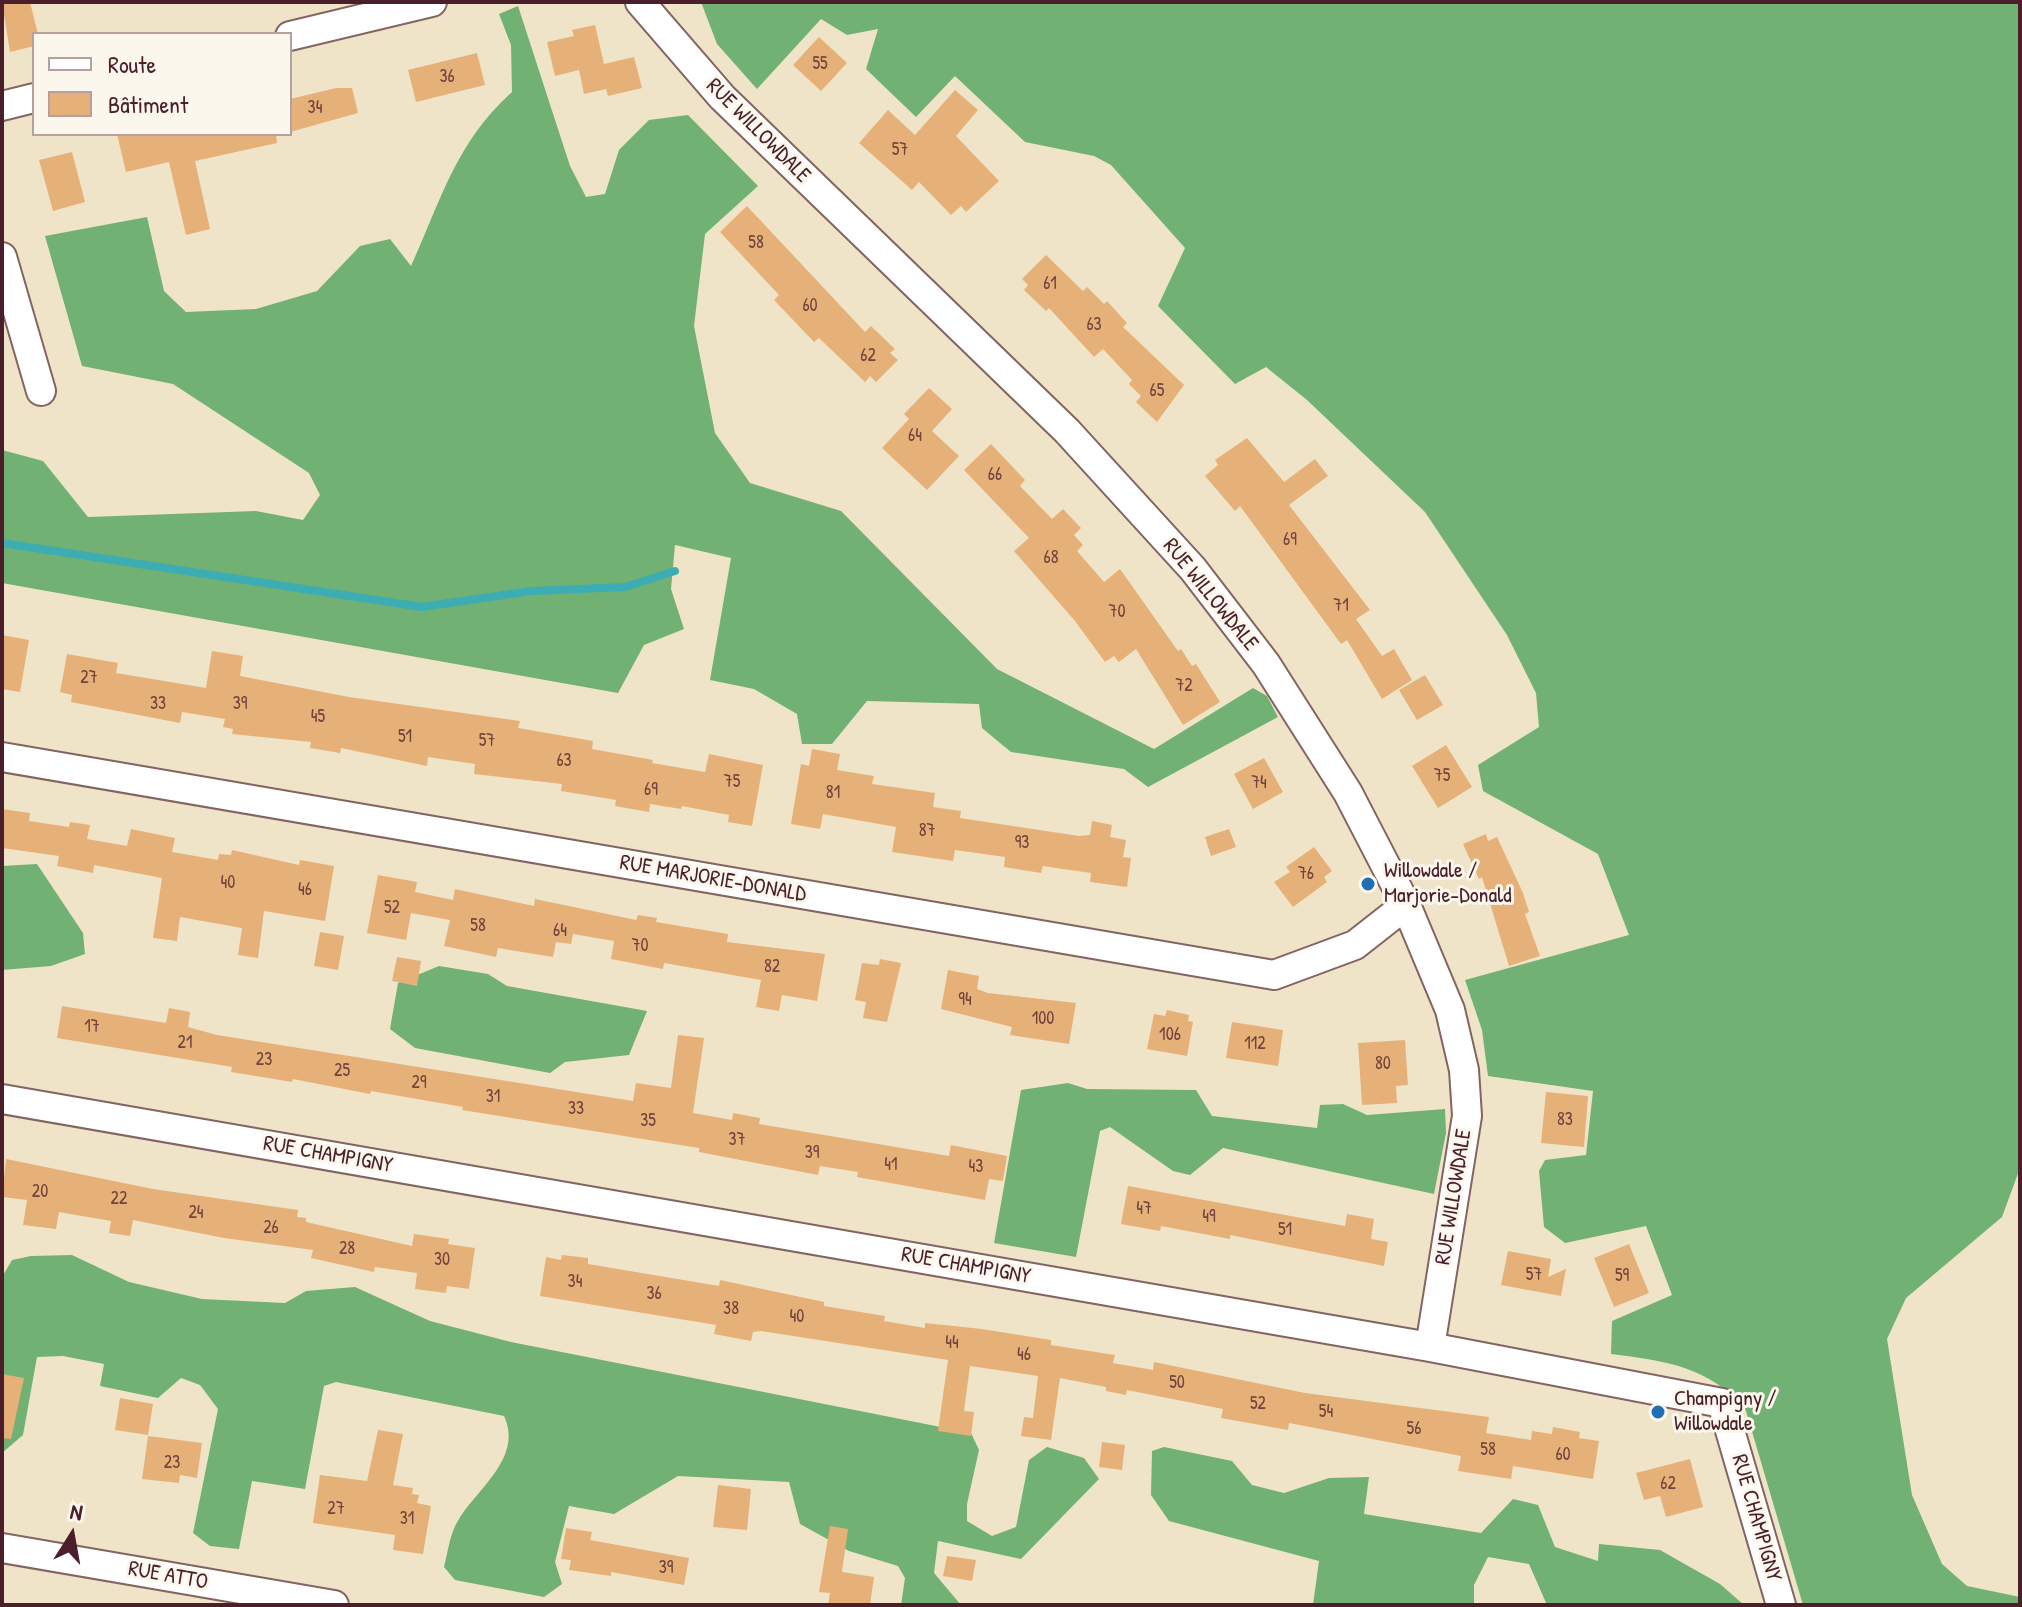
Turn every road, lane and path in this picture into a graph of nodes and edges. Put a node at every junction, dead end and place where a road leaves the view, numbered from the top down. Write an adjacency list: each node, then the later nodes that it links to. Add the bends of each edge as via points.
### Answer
1 (432, 2): 3 (street)
2 (640, 2): 9 (street, RUE WILLOWDALE, via 722,97 1067,431 1193,569 1308,726)
3 (292, 36)
4 (32, 98): 5 (street)
5 (2, 106)
6 (2, 257): 7 (street)
7 (41, 391)
8 (2, 757): 9 (street, RUE MARJORIE-DONALD, via 1274,975 1355,945)
9 (1406, 905): 11 (street, RUE WILLOWDALE, via 1450,1010 1464,1070 1467,1116)
10 (2, 1099): 11 (street, RUE CHAMPIGNY)
11 (1430, 1347): 14 (street, RUE CHAMPIGNY, via 1722,1403)
12 (2, 1548): 13 (street, RUE ATTO)
13 (334, 1605)
14 (1781, 1605)

